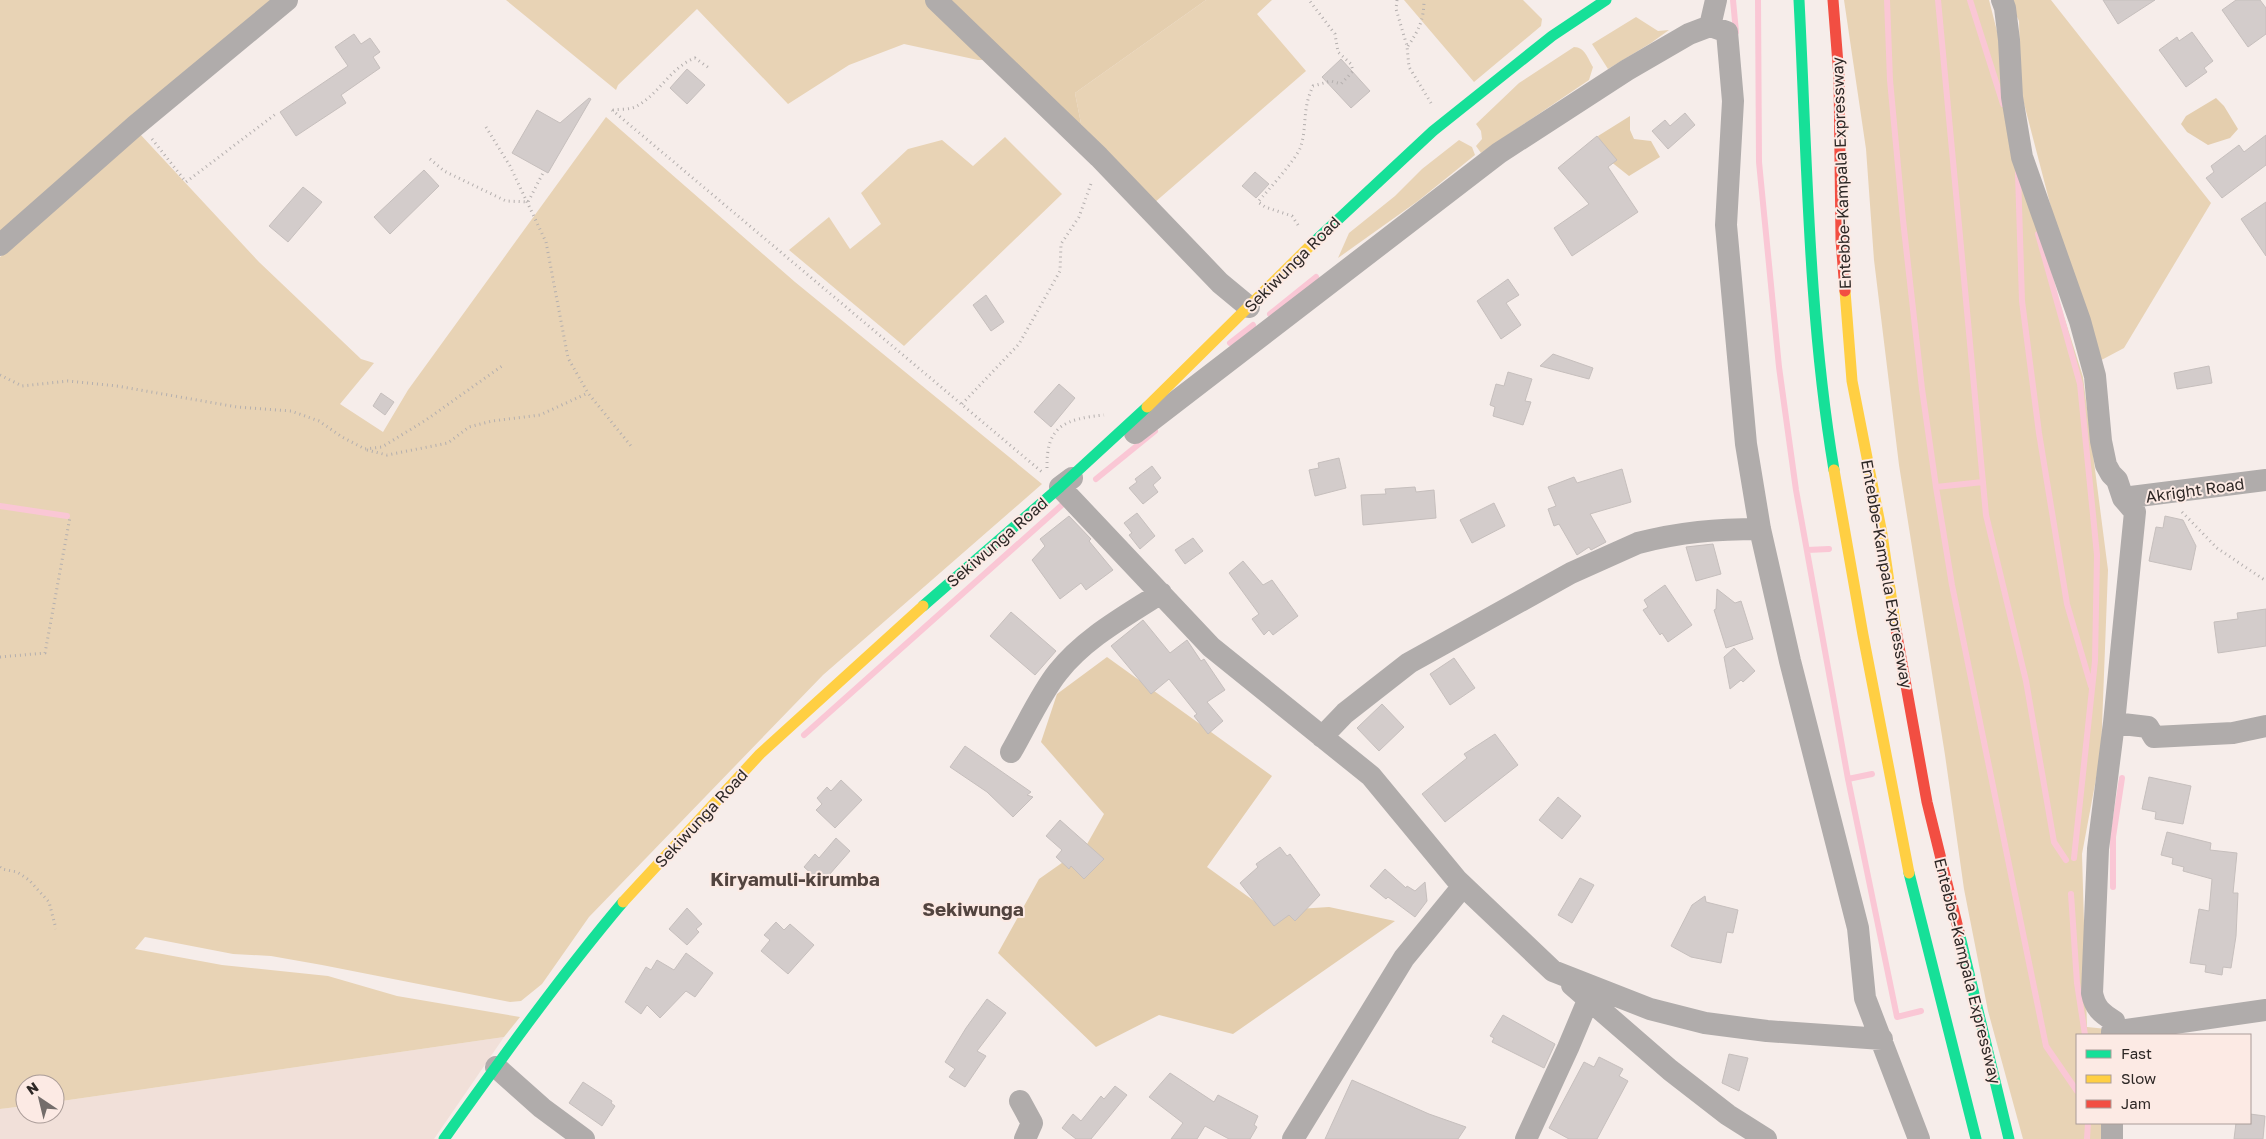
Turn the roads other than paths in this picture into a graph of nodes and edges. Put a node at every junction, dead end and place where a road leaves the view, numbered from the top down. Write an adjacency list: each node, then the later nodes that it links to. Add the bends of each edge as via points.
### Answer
1 (287, 0): 9 (street, via 139,123)
2 (936, 0): 10 (street, via 1099,156 1220,283)
3 (1606, 0): 10 (main road, Sekiwunga Road, via 1552,36 1447,120 1310,244)
4 (1716, 0): 8 (street)
5 (1798, 0): 36 (main road, Entebbe-Kampala Expressway, via 1823,403 1907,865)
6 (1833, 0): 37 (main road, Entebbe-Kampala Expressway, via 1839,77 1841,240 1852,381 1882,534 1899,652 1927,802)
7 (2002, 0): 13 (street, via 2022,157 2080,322 2095,376 2106,465 2117,480)
8 (1710, 26): 12 (street, via 1689,34 1627,70 1499,153); 14 (street, via 1727,32 1730,56 1733,101 1726,225 1746,444)
9 (0, 245)
10 (1249, 307): 12 (main road, Sekiwunga Road)
11 (2266, 480): 13 (street, Akright Road)
12 (1060, 487): 15 (street); 26 (main road, Sekiwunga Road, via 760,754 578,955)
13 (2123, 498): 16 (street, via 2136,512)
14 (1760, 529): 18 (street, via 1686,532 1648,540 1571,573 1408,663 1345,713); 25 (street, via 1790,662 1858,928 1865,998)
15 (1161, 594): 18 (street, via 1211,646); 19 (street, via 1103,630 1057,673)
16 (2114, 723): 17 (street, via 2148,727 2154,737 2233,733); 24 (street, via 2098,849 2092,993 2098,1009 2114,1021)
17 (2266, 726)
18 (1322, 737): 20 (street, via 1371,776)
19 (1011, 752)
20 (1463, 886): 21 (street); 32 (street, via 1404,958)
21 (1553, 971): 22 (street); 25 (street, via 1650,1009 1705,1023)
22 (1589, 998): 33 (street); 34 (street, via 1670,1070)
23 (2266, 1010): 24 (street)
24 (2112, 1034)
25 (1882, 1039): 35 (street)
26 (496, 1067): 29 (main road, Sekiwunga Road); 30 (street, via 542,1108)
27 (1020, 1101): 31 (street, via 1032,1123)
28 (2112, 1124): 38 (street)
29 (444, 1139)
30 (584, 1139)
31 (1025, 1139)
32 (1293, 1139)
33 (1526, 1139)
34 (1766, 1139)
35 (1919, 1139)
36 (1976, 1139)
37 (2009, 1139)
38 (2112, 1139)

